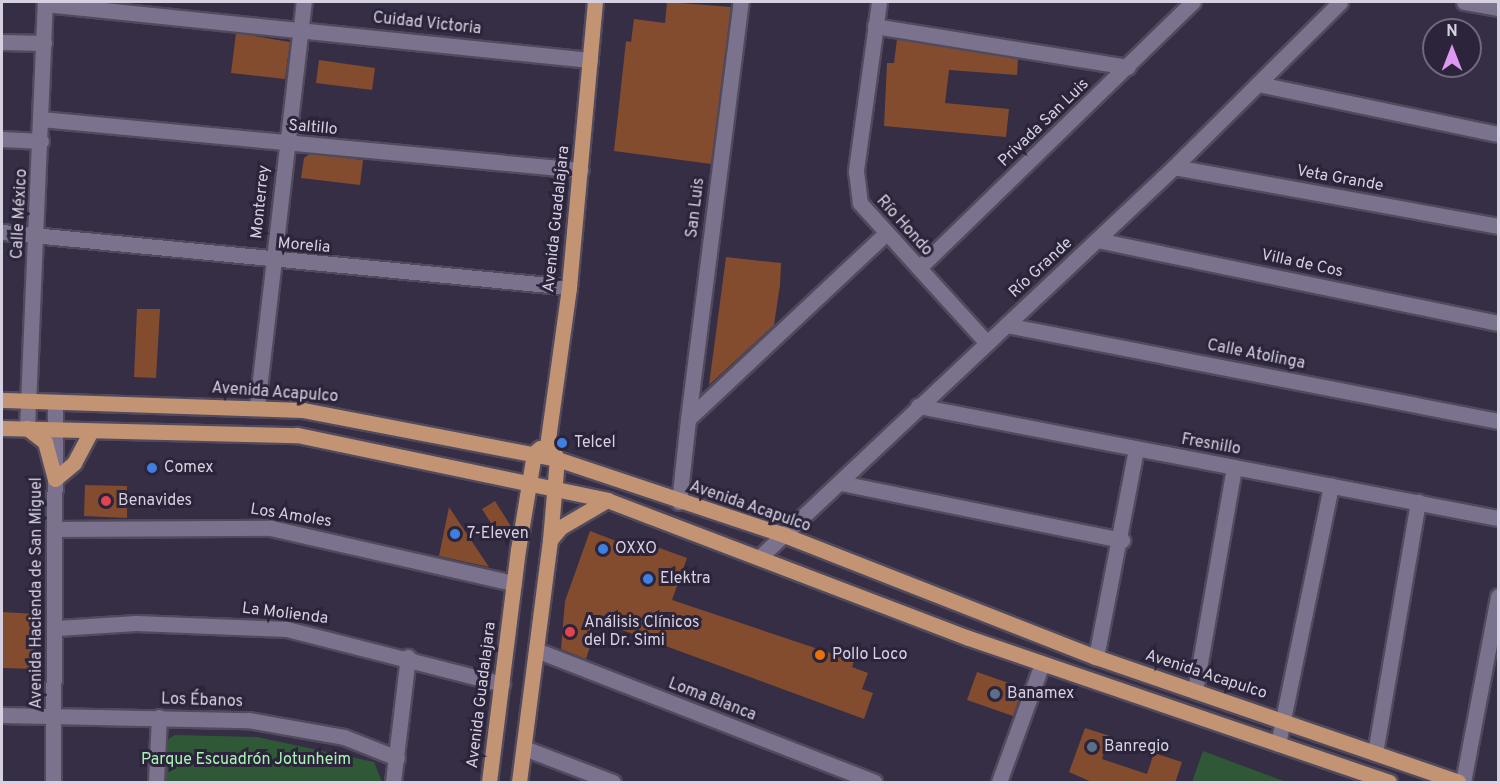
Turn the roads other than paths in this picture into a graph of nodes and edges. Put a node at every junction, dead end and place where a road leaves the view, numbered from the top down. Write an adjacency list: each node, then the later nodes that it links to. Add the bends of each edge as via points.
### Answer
1 (304, 2): 11 (street, Monterrey)
2 (595, 2): 14 (main road, Avenida Guadalajara)
3 (741, 2): 40 (street, San Luis)
4 (879, 2): 10 (street, Río Hondo)
5 (1193, 2): 15 (street, Privada San Luis)
6 (1340, 2): 16 (street, Río Grande)
7 (1464, 2): 9 (street)
8 (45, 3): 11 (street, Cuidad Victoria); 13 (street, Calle México)
9 (1498, 8)
10 (875, 26): 15 (street); 27 (street, Río Hondo, via 856,191)
11 (301, 28): 14 (street, Cuidad Victoria); 21 (street, Monterrey)
12 (2, 42): 13 (street)
13 (44, 43): 17 (street, Calle México)
14 (590, 60): 23 (main road, Avenida Guadalajara)
15 (1128, 67): 30 (street, Privada San Luis)
16 (1258, 84): 18 (street); 22 (street, Río Grande)
17 (41, 119): 20 (street, Calle México); 21 (street, Saltillo)
18 (1498, 134)
19 (2, 139): 20 (street)
20 (41, 141): 26 (street, Calle México)
21 (286, 143): 23 (street, Saltillo); 29 (street, Monterrey)
22 (1174, 168): 24 (street, Veta Grande); 28 (street, Río Grande)
23 (581, 170): 31 (main road, Avenida Guadalajara)
24 (1498, 225)
25 (2, 232): 26 (street, Morelia)
26 (37, 234): 29 (street, Morelia); 36 (street, Calle México)
27 (885, 234): 30 (street, Río Hondo); 40 (street)
28 (1097, 240): 32 (street, Villa de Cos); 33 (street, Río Grande)
29 (273, 261): 31 (street, Morelia); 38 (street, Monterrey)
30 (919, 268): 34 (street, Río Hondo)
31 (569, 287): 46 (main road, Avenida Guadalajara)
32 (1498, 323)
33 (1006, 325): 34 (street, Río Grande); 41 (street, Calle Atolinga)
34 (987, 343): 39 (street, Río Grande)
35 (2, 400): 36 (main road, Avenida Acapulco)
36 (28, 402): 37 (main road, Avenida Acapulco); 43 (street, Calle México)
37 (55, 403): 38 (main road, Avenida Acapulco); 44 (street, Avenida Hacienda de San Miguel)
38 (257, 406): 48 (main road, Avenida Acapulco, via 369,419)
39 (918, 406): 47 (street, Fresnillo); 53 (street, Río Grande)
40 (688, 419): 57 (street)
41 (1498, 421)
42 (2, 428): 43 (main road)
43 (27, 428): 44 (main road); 51 (main road, via 45,442)
44 (54, 429): 45 (main road); 51 (street, Avenida Hacienda de San Miguel)
45 (91, 431): 51 (main road, via 74,463); 52 (main road, via 297,435)
46 (548, 439): 48 (main road); 49 (main road)
47 (1136, 450): 50 (street, Fresnillo); 63 (street)
48 (534, 453): 49 (main road, Avenida Acapulco); 52 (main road, Avenida Guadalajara)
49 (557, 459): 55 (main road); 57 (main road, Avenida Acapulco)
50 (1234, 467): 54 (street, Fresnillo); 74 (street)
51 (55, 479): 60 (street, Avenida Hacienda de San Miguel)
52 (529, 483): 55 (main road); 65 (main road, Avenida Guadalajara)
53 (841, 483): 61 (street, Río Grande); 63 (street)
54 (1331, 485): 58 (street, Fresnillo); 78 (street)
55 (555, 487): 56 (main road); 62 (main road)
56 (607, 500): 62 (main road, via 561,527); 64 (main road)
57 (680, 502): 61 (main road, Avenida Acapulco)
58 (1418, 502): 59 (street, Fresnillo); 81 (street)
59 (1498, 518)
60 (58, 528): 65 (street, Los Amoles, via 271,528); 68 (street, Avenida Hacienda de San Miguel)
61 (783, 535): 64 (street, Río Grande); 71 (main road, Avenida Acapulco)
62 (550, 540): 69 (main road)
63 (1122, 540): 71 (street)
64 (762, 555): 72 (main road)
65 (514, 583): 73 (main road, Avenida Guadalajara)
66 (1498, 596): 67 (street)
67 (1497, 614): 94 (street)
68 (57, 628): 70 (street, La Molienda, via 136,622 251,626 318,634); 75 (street, Avenida Hacienda de San Miguel)
69 (536, 650): 80 (main road); 90 (street, Loma Blanca)
70 (408, 657): 73 (street, La Molienda); 82 (street)
71 (1096, 657): 74 (main road, Avenida Acapulco)
72 (1042, 664): 79 (main road); 91 (street)
73 (502, 684): 87 (main road, Avenida Guadalajara)
74 (1195, 691): 78 (main road, Avenida Acapulco)
75 (56, 714): 76 (street, Los Ébanos); 77 (street, Los Ébanos); 84 (street, Avenida Hacienda de San Miguel)
76 (2, 715)
77 (159, 717): 82 (street, Los Ébanos, via 300,728 365,743); 85 (street)
78 (1283, 720): 79 (street); 81 (main road, Avenida Acapulco)
79 (1278, 744): 92 (main road)
80 (524, 748): 88 (main road); 89 (street)
81 (1375, 753): 83 (main road, Avenida Acapulco)
82 (397, 758): 86 (street)
83 (1428, 778): 93 (main road, Avenida Acapulco)
84 (53, 783)
85 (156, 783)
86 (393, 783)
87 (489, 783)
88 (519, 783)
89 (613, 783)
90 (874, 783)
91 (999, 783)
92 (1389, 783)
93 (1458, 783)
94 (1463, 783)

